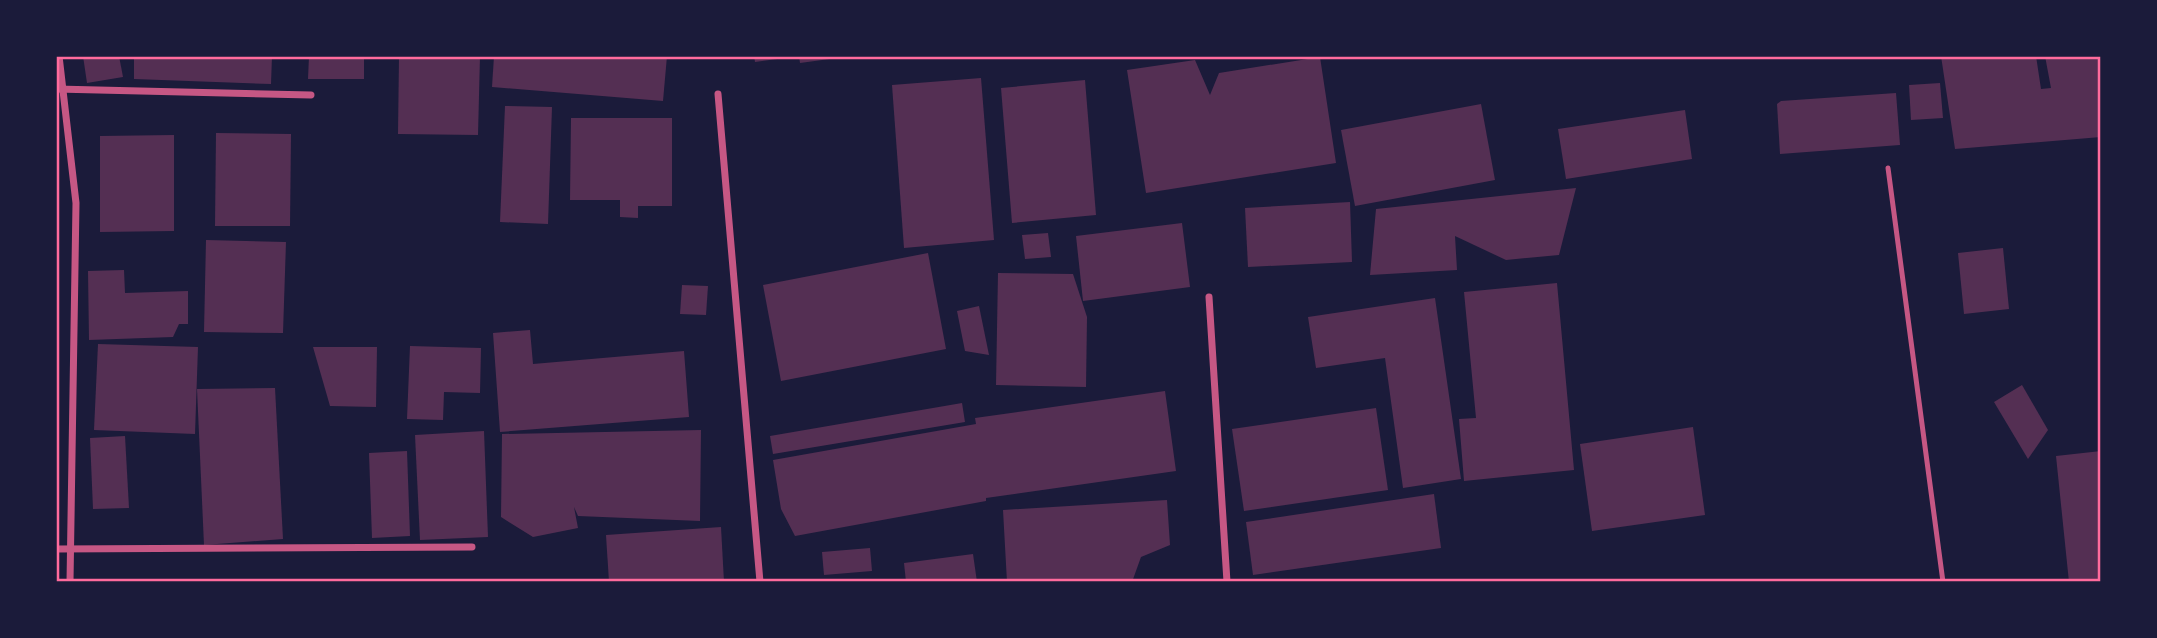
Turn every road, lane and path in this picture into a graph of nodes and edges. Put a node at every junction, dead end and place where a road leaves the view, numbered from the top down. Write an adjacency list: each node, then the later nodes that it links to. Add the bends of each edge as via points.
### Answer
1 (59, 56): 2 (street)
2 (60, 89): 4 (street); 9 (street, via 76,204)
3 (718, 94): 11 (street)
4 (311, 95)
5 (1888, 169): 13 (lane)
6 (1209, 298): 12 (street)
7 (472, 547): 9 (street)
8 (56, 549): 9 (street)
9 (69, 549): 10 (street)
10 (70, 582)
11 (760, 582)
12 (1227, 582)
13 (1942, 582)

